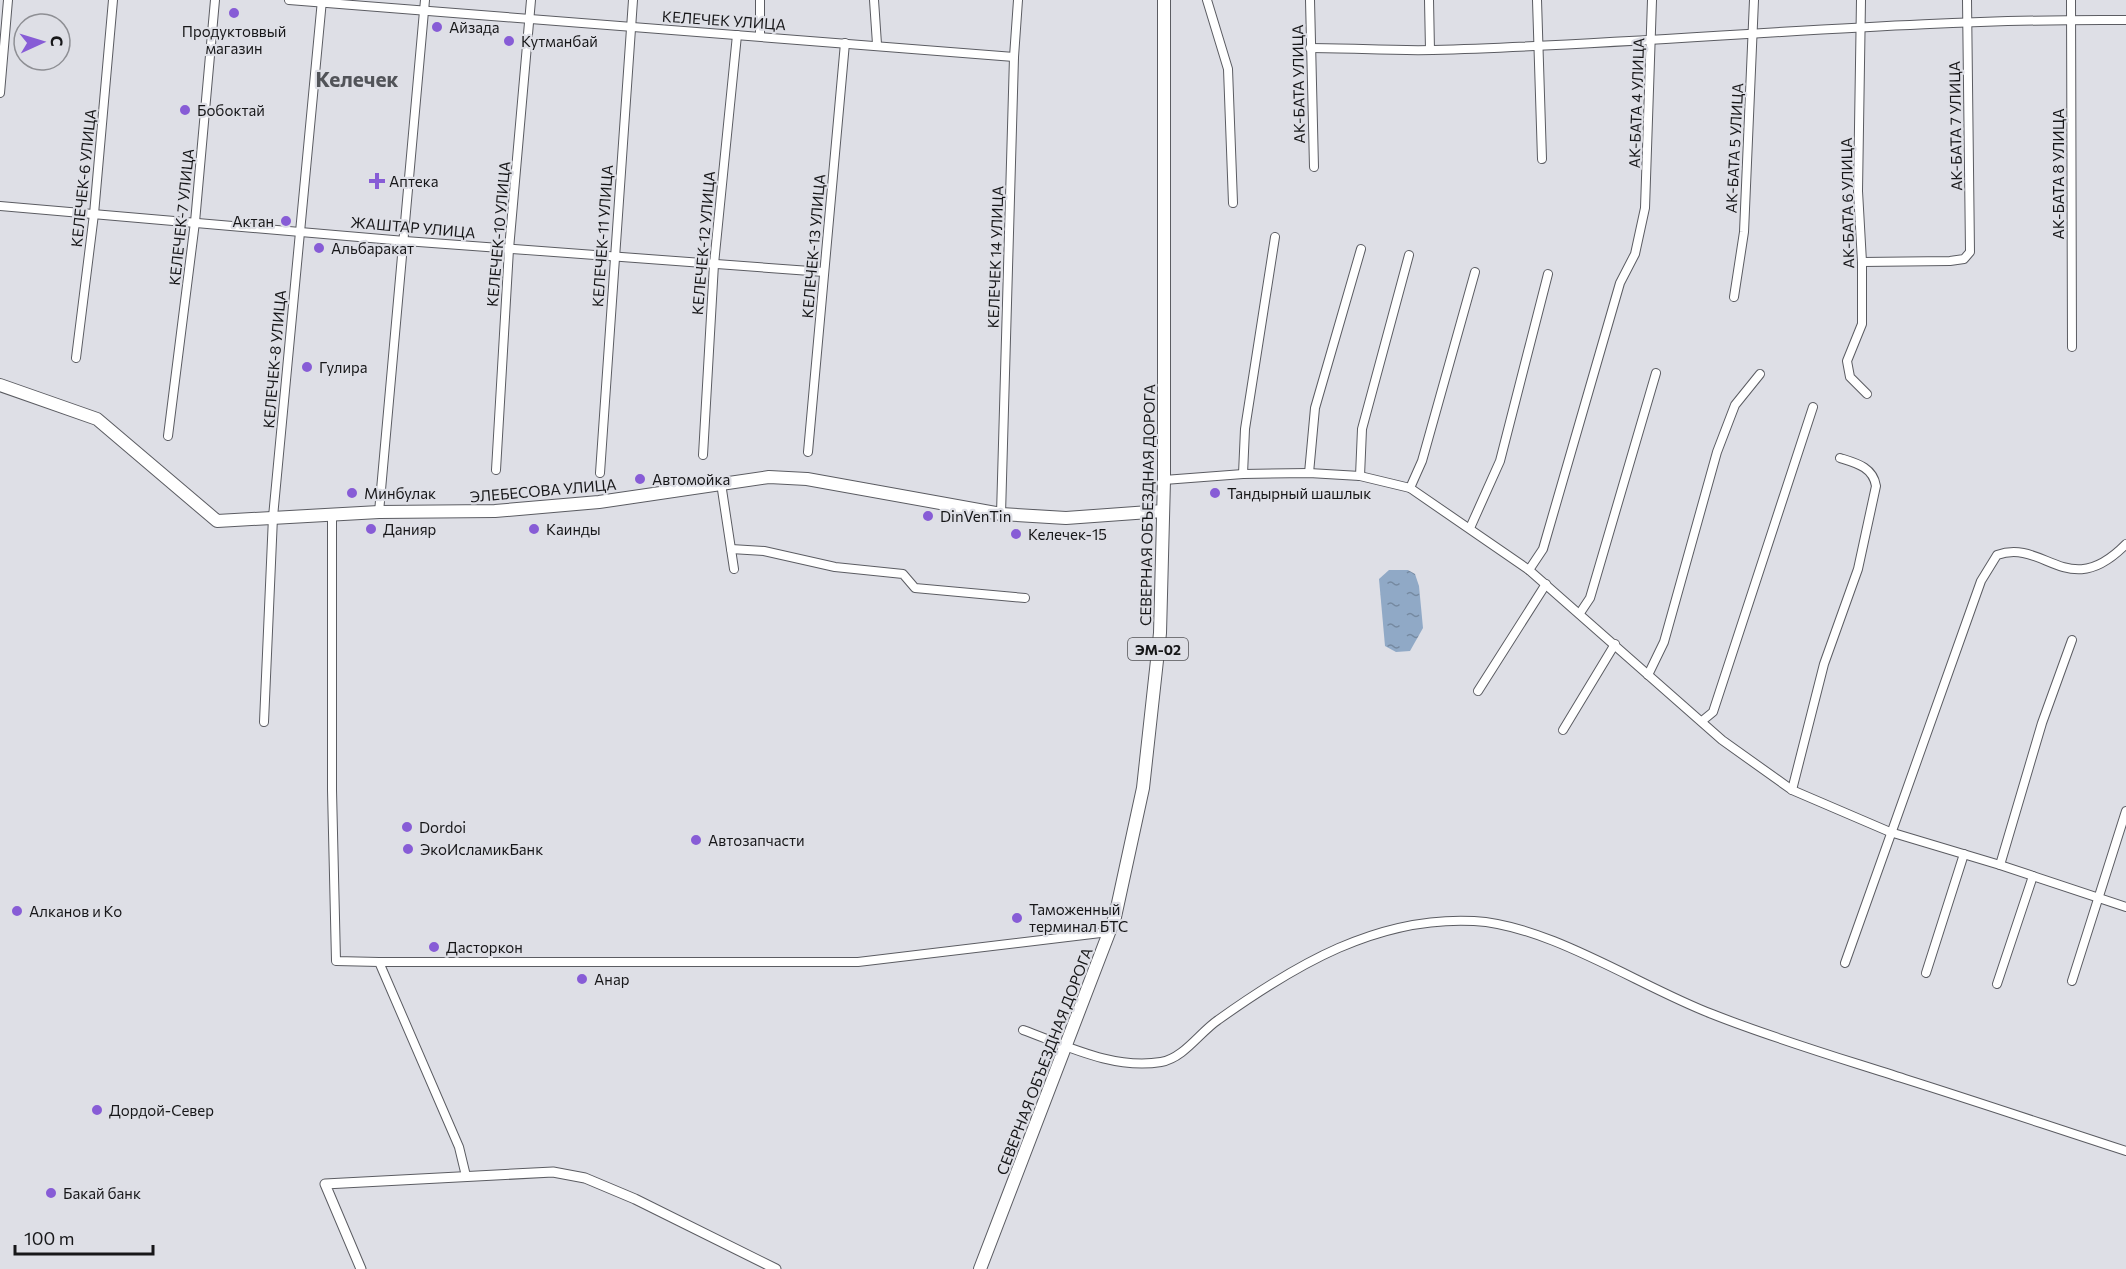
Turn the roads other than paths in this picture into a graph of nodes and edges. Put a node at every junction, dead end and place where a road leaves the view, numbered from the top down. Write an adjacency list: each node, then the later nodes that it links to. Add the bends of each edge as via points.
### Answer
1 (8, 0): 39 (street)
2 (113, 0): 44 (street, КЕЛЕЧЕК-6 УЛИЦА)
3 (215, 0): 45 (street, КЕЛЕЧЕК-7 УЛИЦА)
4 (289, 0): 21 (street, КЕЛЕЧЕК УЛИЦА)
5 (425, 0): 22 (street)
6 (531, 0): 23 (street, КЕЛЕЧЕК-10 УЛИЦА)
7 (633, 0): 27 (street, КЕЛЕЧЕК-11 УЛИЦА)
8 (760, 0): 31 (street)
9 (874, 0): 34 (street)
10 (1018, 0): 38 (street, КЕЛЕЧЕК 14 УЛИЦА)
11 (1164, 0): 75 (main road, СЕВЕРНАЯ ОБЪЕЗДНАЯ ДОРОГА / ЭМ-02)
12 (1207, 0): 42 (street, via 1228,69)
13 (1310, 0): 36 (street, АК-БАТА УЛИЦА)
14 (1429, 0): 37 (street)
15 (1537, 0): 35 (street)
16 (1652, 0): 32 (street, АК-БАТА 4 УЛИЦА)
17 (1754, 0): 29 (street, АК-БАТА 5 УЛИЦА)
18 (1861, 0): 28 (street, АК-БАТА 6 УЛИЦА)
19 (1967, 0): 26 (street, АК-БАТА 7 УЛИЦА)
20 (2071, 0): 24 (street, АК-БАТА 8 УЛИЦА)
21 (322, 1): 22 (street, КЕЛЕЧЕК УЛИЦА); 46 (street, КЕЛЕЧЕК-8 УЛИЦА)
22 (424, 11): 23 (street, КЕЛЕЧЕК УЛИЦА); 48 (street)
23 (530, 20): 27 (street, КЕЛЕЧЕК УЛИЦА); 49 (street, КЕЛЕЧЕК-10 УЛИЦА)
24 (2071, 20): 25 (street); 26 (street); 59 (street, АК-БАТА 8 УЛИЦА)
25 (2126, 20)
26 (1967, 22): 28 (street); 53 (street, АК-БАТА 7 УЛИЦА, via 1970,252 1964,259 1950,261)
27 (631, 26): 30 (street, КЕЛЕЧЕК УЛИЦА); 51 (street, КЕЛЕЧЕК-11 УЛИЦА)
28 (1860, 28): 29 (street); 53 (street, АК-БАТА 6 УЛИЦА, via 1858,191)
29 (1754, 33): 32 (street); 58 (street, АК-БАТА 5 УЛИЦА, via 1744,232)
30 (737, 35): 31 (street, КЕЛЕЧЕК УЛИЦА); 54 (street, КЕЛЕЧЕК-12 УЛИЦА)
31 (760, 35): 33 (street, КЕЛЕЧЕК УЛИЦА)
32 (1652, 41): 35 (street); 87 (street, АК-БАТА 4 УЛИЦА, via 1645,208 1635,254 1620,283 1543,549)
33 (844, 43): 34 (street, КЕЛЕЧЕК УЛИЦА); 55 (street, КЕЛЕЧЕК-13 УЛИЦА)
34 (877, 44): 38 (street, КЕЛЕЧЕК УЛИЦА)
35 (1538, 46): 37 (street); 40 (street)
36 (1310, 48): 37 (street); 41 (street, АК-БАТА УЛИЦА)
37 (1430, 50)
38 (1014, 57): 80 (street, КЕЛЕЧЕК 14 УЛИЦА)
39 (0, 93)
40 (1542, 159)
41 (1314, 167)
42 (1233, 203)
43 (0, 206): 44 (street, ЖАШТАР УЛИЦА)
44 (94, 214): 45 (street, ЖАШТАР УЛИЦА); 60 (street, КЕЛЕЧЕК-6 УЛИЦА)
45 (195, 222): 46 (street, ЖАШТАР УЛИЦА); 66 (street, КЕЛЕЧЕК-7 УЛИЦА)
46 (299, 230): 48 (street, ЖАШТАР УЛИЦА); 82 (street, КЕЛЕЧЕК-8 УЛИЦА)
47 (1275, 237): 73 (street, via 1245,429)
48 (405, 241): 49 (street, ЖАШТАР УЛИЦА); 79 (street)
49 (509, 249): 51 (street, ЖАШТАР УЛИЦА); 70 (street, КЕЛЕЧЕК-10 УЛИЦА)
50 (1361, 249): 72 (street, via 1315,408)
51 (614, 255): 54 (street, ЖАШТАР УЛИЦА); 71 (street, КЕЛЕЧЕК-11 УЛИЦА)
52 (1409, 255): 74 (street, via 1362,429)
53 (1862, 262): 64 (street, АК-БАТА 6 УЛИЦА, via 1862,324 1847,361 1850,377)
54 (714, 264): 55 (street, ЖАШТАР УЛИЦА); 68 (street, КЕЛЕЧЕК-12 УЛИЦА)
55 (824, 272): 67 (street, КЕЛЕЧЕК-13 УЛИЦА)
56 (1474, 272): 77 (street, via 1422,461)
57 (1548, 274): 83 (street, via 1500,461)
58 (1734, 297)
59 (2072, 347)
60 (76, 358)
61 (1656, 373): 90 (street, via 1590,598)
62 (1761, 374): 93 (street, via 1735,405 1717,452 1665,642)
63 (0, 385): 82 (main road, ЭЛЕБЕСОВА УЛИЦА, via 97,419 217,520)
64 (1867, 394)
65 (1813, 408): 95 (street, via 1713,712)
66 (168, 436)
67 (808, 452)
68 (703, 454)
69 (1840, 458): 98 (street, via 1861,465 1874,477 1876,486 1858,569 1824,664)
70 (496, 470)
71 (600, 473)
72 (1309, 473): 73 (street); 74 (street)
73 (1244, 474): 75 (street)
74 (1360, 476): 77 (street)
75 (1164, 480): 78 (main road, СЕВЕРНАЯ ОБЪЕЗДНАЯ ДОРОГА / ЭМ-02)
76 (721, 483): 79 (main road, ЭЛЕБЕСОВА УЛИЦА, via 599,502 495,510); 80 (main road, ЭЛЕБЕСОВА УЛИЦА, via 769,477 807,479); 85 (street)
77 (1410, 489): 83 (street)
78 (1163, 511): 80 (main road, ЭЛЕБЕСОВА УЛИЦА, via 1066,518); 106 (main road, СЕВЕРНАЯ ОБЪЕЗДНАЯ ДОРОГА / ЭМ-02, via 1160,633 1143,789 1130,858)
79 (379, 512): 81 (main road, ЭЛЕБЕСОВА УЛИЦА)
80 (1001, 514)
81 (332, 515): 82 (main road, ЭЛЕБЕСОВА УЛИЦА); 107 (street, via 336,961)
82 (273, 517): 96 (street, КЕЛЕЧЕК-8 УЛИЦА)
83 (1470, 528): 87 (street)
84 (2126, 544): 100 (street, via 2101,565 2081,570 2019,552 1997,555 1981,581)
85 (731, 549): 86 (street); 89 (street, via 903,574 915,588)
86 (734, 569)
87 (1529, 570): 88 (street)
88 (1546, 584): 90 (street); 94 (street)
89 (1025, 598)
90 (1580, 613): 92 (street)
91 (2072, 640): 102 (street, via 2042,723)
92 (1615, 644): 93 (street); 97 (street)
93 (1648, 675): 95 (street)
94 (1478, 691)
95 (1702, 721): 98 (street)
96 (264, 722)
97 (1563, 730)
98 (1792, 790): 100 (street)
99 (2126, 811): 104 (street)
100 (1890, 832): 101 (street); 108 (street)
101 (1964, 854): 102 (street); 109 (street)
102 (2000, 865): 103 (street)
103 (2033, 876): 104 (street); 111 (street)
104 (2100, 898): 105 (street); 110 (street)
105 (2126, 907)
106 (1109, 932): 107 (street, via 858,962); 117 (main road, СЕВЕРНАЯ ОБЪЕЗДНАЯ ДОРОГА / ЭМ-02)
107 (379, 962): 114 (street, via 459,1147)
108 (1845, 963)
109 (1926, 973)
110 (2072, 981)
111 (1996, 984)
112 (1023, 1030): 113 (street, via 1105,1059 1140,1064 1164,1062 1176,1057 1214,1022 1291,970 1366,935 1435,920 1479,921 1529,932 1749,1028)
113 (2126, 1151)
114 (466, 1176): 115 (street, via 326,1185); 116 (street, via 553,1172 585,1178)
115 (361, 1269)
116 (776, 1269)
117 (980, 1269)

